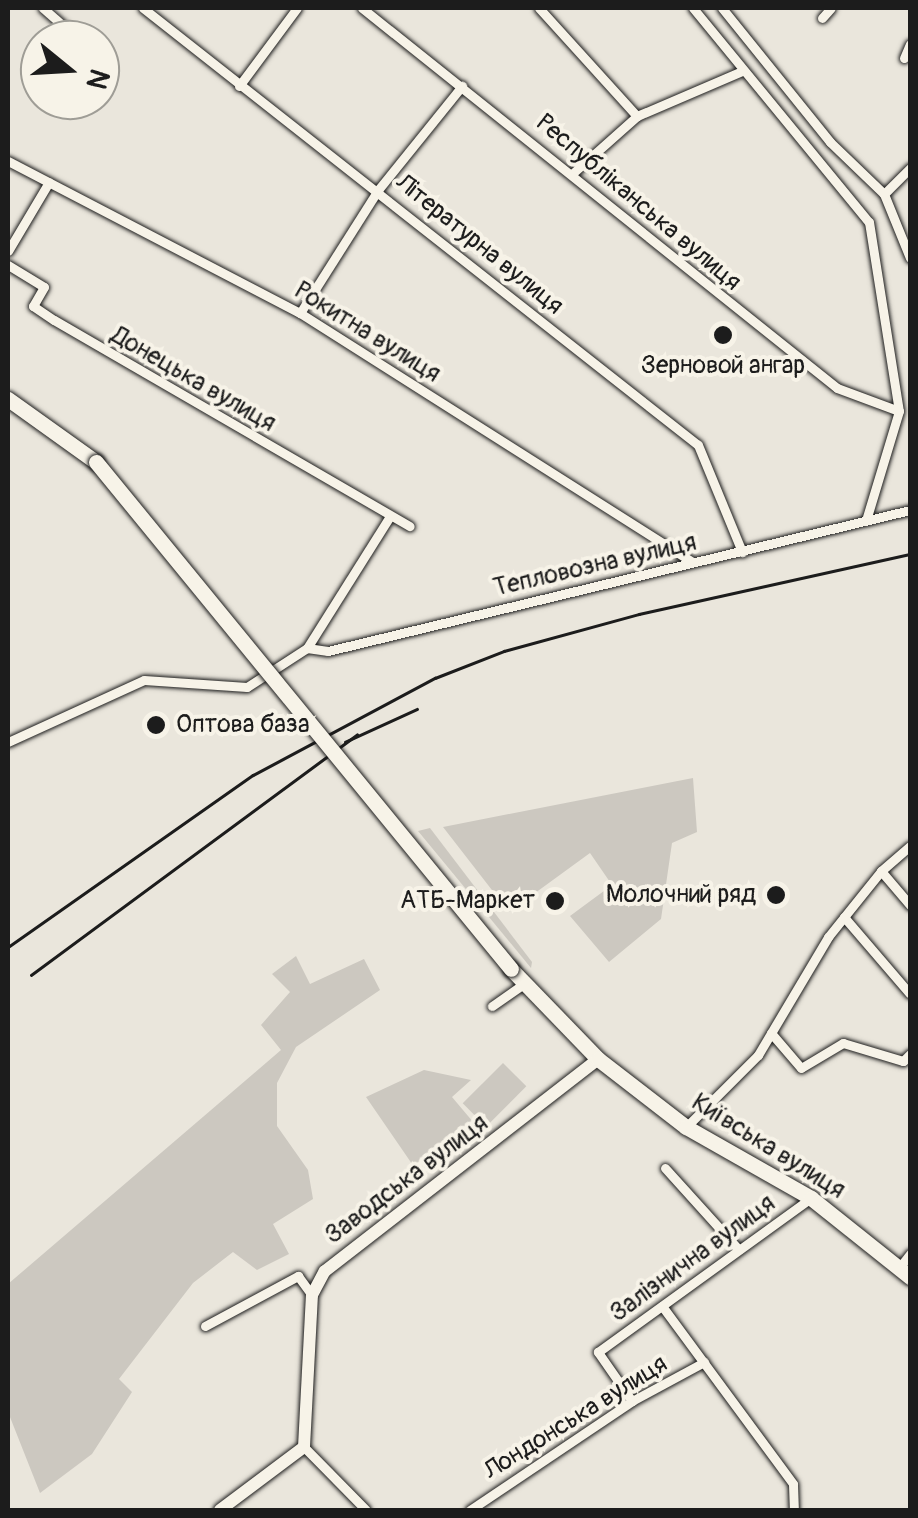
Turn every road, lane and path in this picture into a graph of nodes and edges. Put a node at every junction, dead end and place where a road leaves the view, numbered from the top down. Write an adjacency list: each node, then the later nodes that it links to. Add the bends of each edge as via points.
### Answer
1 (143, 8): 12 (street, Літературна вулиця)
2 (297, 8): 12 (street)
3 (362, 8): 13 (street, Республіканська вулиця)
4 (539, 8): 14 (street)
5 (693, 8): 11 (street)
6 (722, 8): 20 (street, via 830,142)
7 (832, 8): 8 (street)
8 (822, 18)
9 (910, 44): 10 (street)
10 (904, 58)
11 (742, 71): 14 (street); 26 (street, via 869,222)
12 (239, 86): 19 (street, Літературна вулиця)
13 (462, 86): 17 (street, Республіканська вулиця); 19 (street)
14 (637, 116): 17 (street)
15 (8, 161): 18 (street, Рокитна вулиця)
16 (910, 168): 20 (street)
17 (573, 173): 26 (street, Республіканська вулиця, via 837,388)
18 (49, 182): 21 (street); 24 (street, Рокитна вулиця)
19 (378, 190): 24 (street); 31 (street, Літературна вулиця, via 698,445)
20 (884, 194): 22 (street)
21 (8, 251)
22 (910, 258)
23 (8, 266): 28 (street, Донецька вулиця, via 44,287 32,306)
24 (300, 313): 32 (street, Рокитна вулиця)
25 (8, 399): 39 (main road, Київська вулиця, bridge, via 96,462)
26 (899, 411): 29 (street)
27 (910, 510): 29 (street, Тепловозна вулиця)
28 (390, 516): 30 (street, Донецька вулиця); 33 (street)
29 (866, 520): 31 (street, Тепловозна вулиця)
30 (410, 526)
31 (742, 552): 32 (street, Тепловозна вулиця)
32 (692, 562): 33 (street, Тепловозна вулиця, via 328,651)
33 (307, 648): 34 (street, via 247,687 144,680)
34 (8, 742)
35 (910, 846): 36 (street)
36 (881, 871): 37 (street); 38 (street)
37 (910, 905)
38 (844, 916): 40 (street); 42 (street)
39 (524, 983): 41 (street); 44 (main road, Київська вулиця)
40 (910, 994)
41 (492, 1006)
42 (771, 1033): 43 (street, via 800,1068 843,1043 904,1061); 45 (street, via 758,1055)
43 (910, 1054)
44 (598, 1060): 45 (main road, Київська вулиця); 51 (street, Заводська вулиця, via 325,1271)
45 (686, 1127): 47 (main road, Київська вулиця)
46 (665, 1168): 48 (street)
47 (810, 1198): 48 (street, Залізнична вулиця); 50 (main road, Київська вулиця)
48 (739, 1250): 52 (street, Залізнична вулиця)
49 (910, 1254): 50 (street)
50 (905, 1273)
51 (312, 1295): 53 (street, via 298,1276); 56 (street)
52 (662, 1306): 54 (street); 55 (street, Залізнична вулиця, via 598,1352)
53 (205, 1326)
54 (704, 1362): 55 (street, Лондонська вулиця); 62 (street, via 793,1484)
55 (632, 1400): 57 (street, Лондонська вулиця)
56 (304, 1447): 58 (street); 59 (street)
57 (485, 1500): 60 (street, Лондонська вулиця); 61 (street)
58 (220, 1510)
59 (363, 1510)
60 (470, 1510)
61 (494, 1510)
62 (794, 1510)

